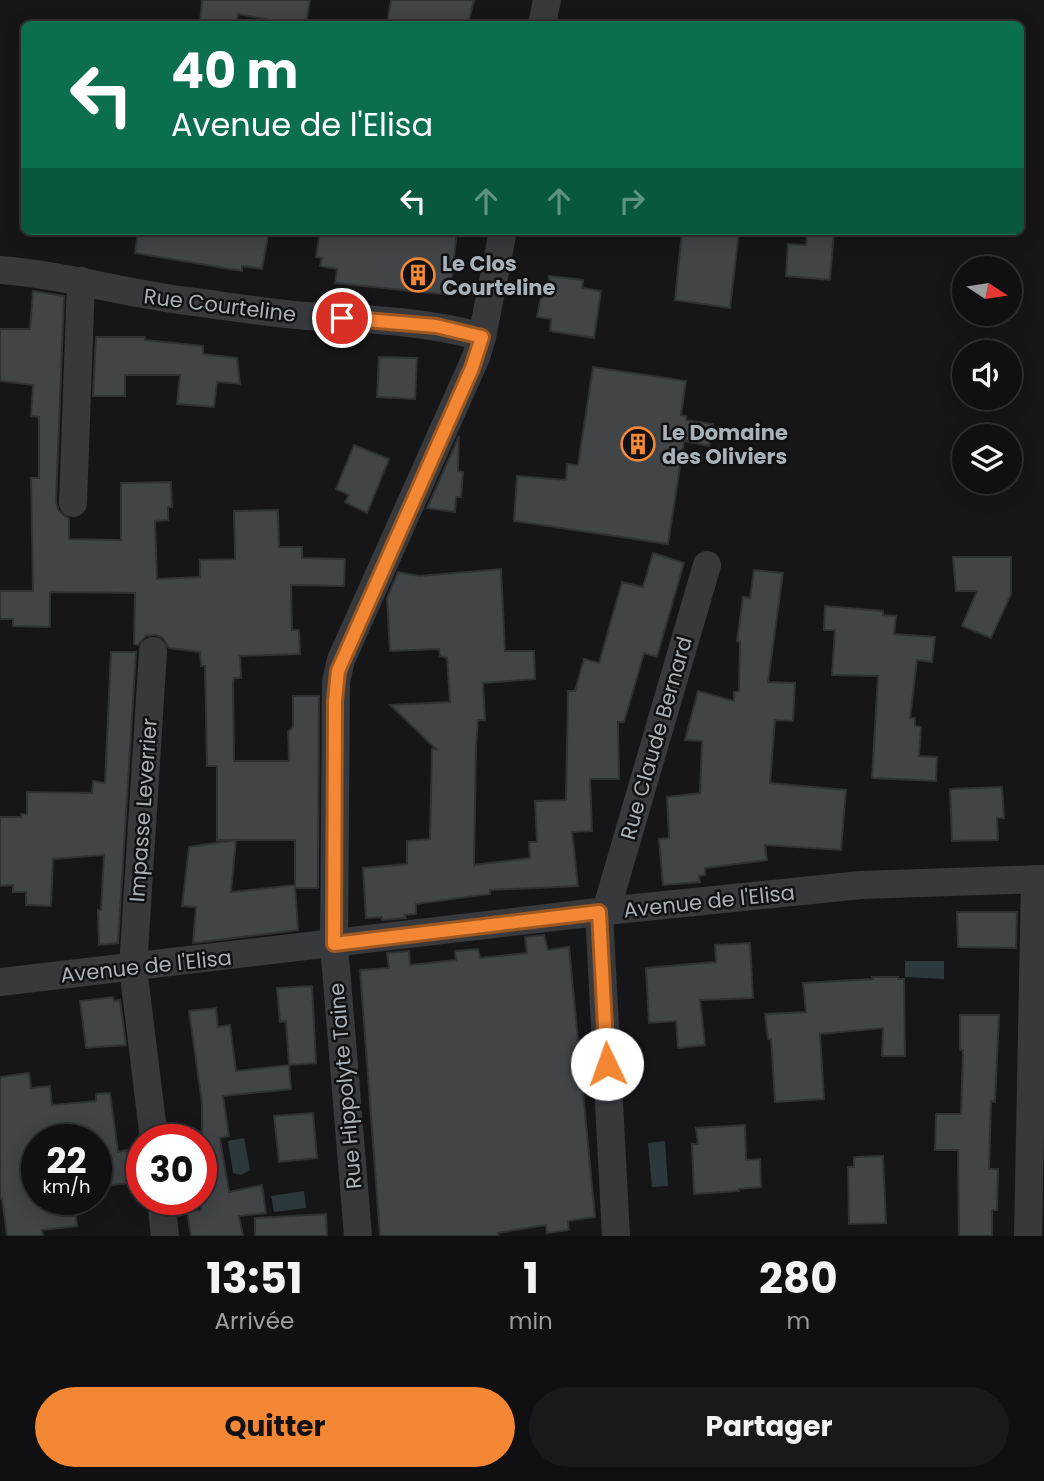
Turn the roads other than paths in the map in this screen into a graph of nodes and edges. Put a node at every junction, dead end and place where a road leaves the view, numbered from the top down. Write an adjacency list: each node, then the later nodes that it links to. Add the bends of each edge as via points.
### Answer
1 (547, 0): 2 (street)
2 (543, 21)
3 (502, 235): 6 (street, Rue Hippolyte Taine)
4 (0, 270): 5 (street, Rue Courteline)
5 (81, 281): 6 (street, Rue Courteline, via 162,299 436,326); 7 (street)
6 (482, 337): 12 (street, Rue Hippolyte Taine, via 338,671)
7 (73, 503)
8 (707, 565): 11 (street, Rue Claude Bernard)
9 (153, 651): 13 (street, Impasse Leverrier)
10 (1039, 879): 11 (street, Avenue de l'Elisa, via 861,885); 20 (street)
11 (603, 912): 12 (street, Avenue de l'Elisa); 19 (street, Rue Claude Bernard)
12 (334, 944): 13 (street, Avenue de l'Elisa); 18 (street, Rue Hippolyte Taine)
13 (132, 968): 14 (street, Avenue de l'Elisa); 15 (street, Impasse Leverrier)
14 (0, 982)
15 (152, 1124)
16 (163, 1215): 17 (street)
17 (166, 1236)
18 (358, 1236)
19 (617, 1236)
20 (1028, 1236)

